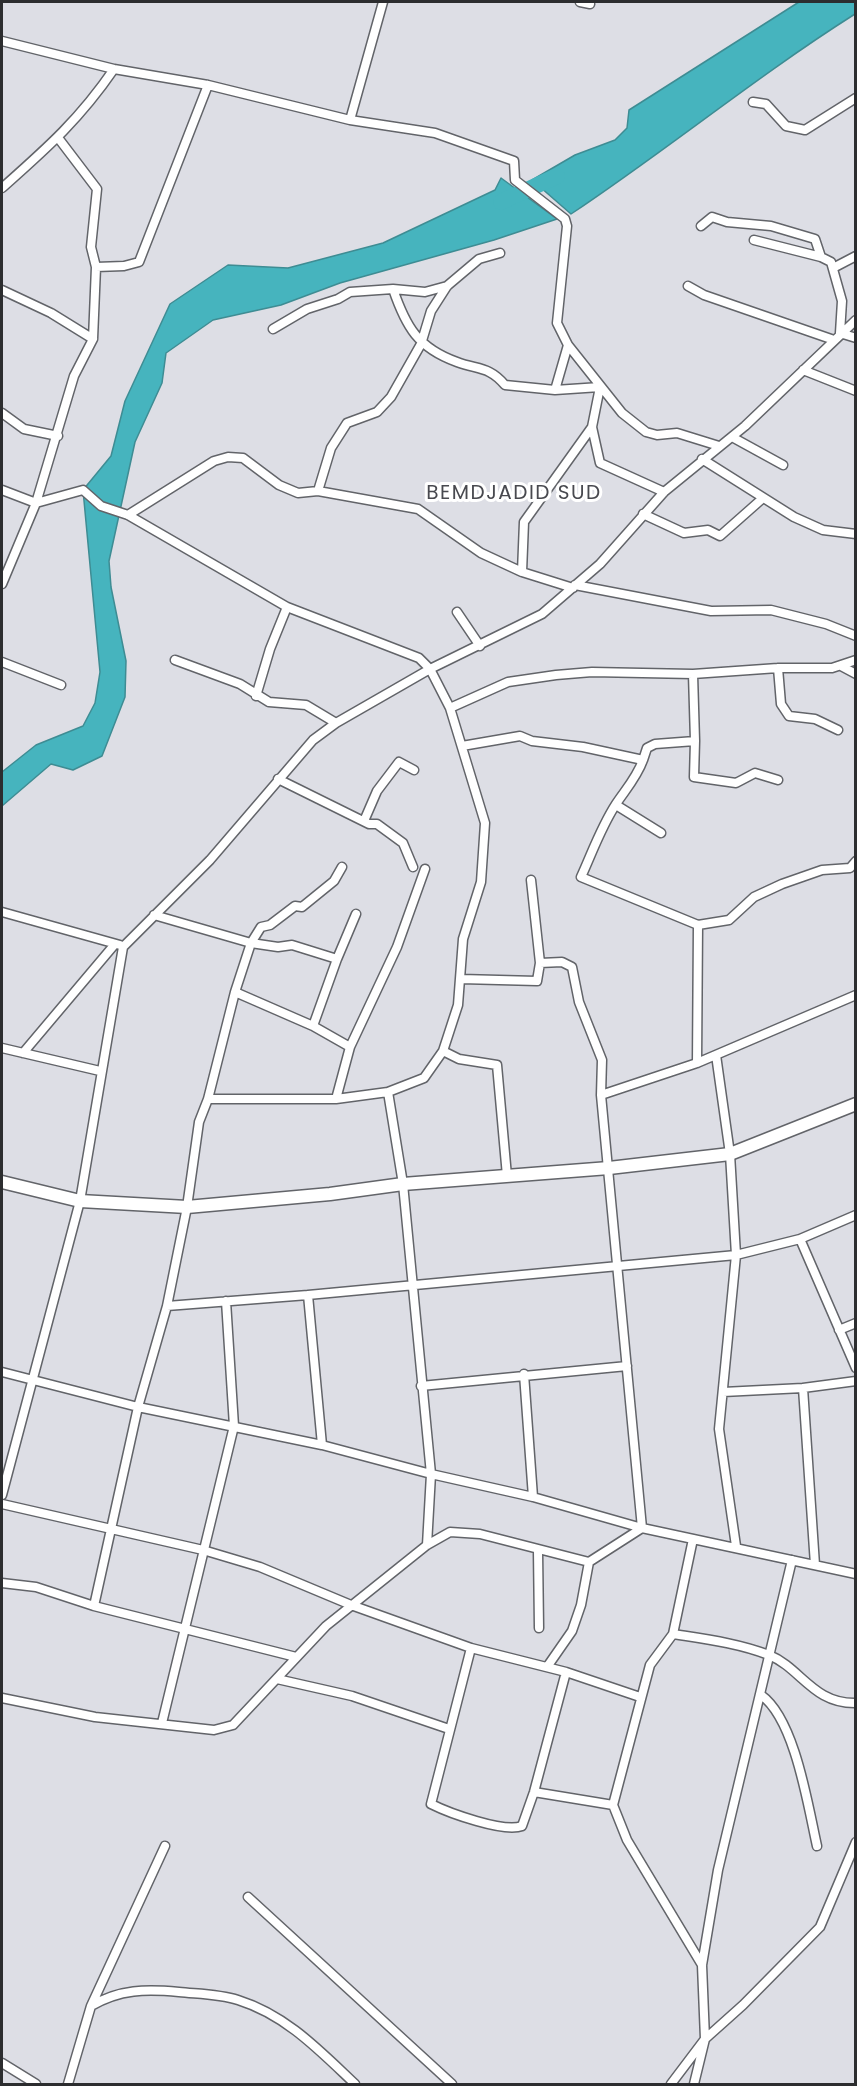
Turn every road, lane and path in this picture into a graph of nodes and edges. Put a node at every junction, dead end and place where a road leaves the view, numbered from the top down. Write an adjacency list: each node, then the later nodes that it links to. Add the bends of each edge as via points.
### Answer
1 (383, 2): 9 (street)
2 (580, 2): 3 (street)
3 (590, 4)
4 (2, 41): 5 (street)
5 (114, 69): 6 (street); 10 (street)
6 (208, 85): 9 (street); 17 (street, via 139,262)
7 (855, 98): 8 (street, via 806,130 786,126 766,104)
8 (753, 102)
9 (350, 120): 29 (street, via 435,133 514,161 515,180 564,219 567,226 557,323)
10 (59, 139): 11 (street); 17 (street, via 98,189 91,247)
11 (2, 188)
12 (701, 226): 15 (street, via 712,218 771,226 815,239)
13 (754, 240): 15 (street)
14 (500, 253): 19 (street, via 479,259)
15 (821, 256): 18 (street)
16 (855, 256): 18 (street)
17 (96, 267): 27 (street)
18 (833, 268): 25 (street, via 842,301)
19 (447, 286): 22 (street, via 425,292); 28 (street, via 431,311)
20 (688, 286): 25 (street, via 704,295)
21 (2, 290): 27 (street)
22 (393, 290): 24 (street, via 350,292); 28 (street, via 403,317)
23 (855, 320): 25 (street)
24 (273, 329)
25 (837, 337): 26 (street); 30 (street)
26 (855, 338)
27 (93, 339): 36 (street, via 74,376)
28 (421, 344): 32 (street, via 457,362 487,369 506,385); 42 (street, via 391,397 377,411 348,423 331,448)
29 (568, 345): 31 (street); 32 (street)
30 (803, 370): 33 (street); 37 (street)
31 (600, 387): 32 (street); 35 (street); 38 (street, via 622,413 646,432 677,433)
32 (555, 390)
33 (855, 391)
34 (2, 413): 36 (street, via 24,429)
35 (592, 427): 43 (street, via 600,463); 49 (street, via 524,522)
36 (58, 436): 45 (street)
37 (732, 436): 38 (street); 40 (street)
38 (719, 446): 39 (street)
39 (702, 459): 43 (street); 44 (street)
40 (783, 465)
41 (2, 490): 45 (street)
42 (318, 491): 47 (street, via 298,493 279,485 243,458 228,457 214,461); 49 (street, via 418,508 482,553)
43 (664, 492): 46 (street)
44 (763, 498): 46 (street, via 720,536 708,530 684,533); 48 (street, via 823,530)
45 (36, 503): 47 (street, via 83,490 101,506); 50 (street)
46 (643, 514): 51 (street, via 600,564)
47 (128, 515): 52 (street)
48 (855, 534)
49 (522, 572): 51 (street)
50 (2, 584)
51 (574, 587): 54 (street, via 711,611 771,610); 55 (street, via 542,614)
52 (287, 607): 61 (street, via 419,658); 65 (street)
53 (457, 612): 55 (street)
54 (855, 636)
55 (480, 646): 61 (street)
56 (175, 660): 65 (street, via 232,681)
57 (855, 660): 59 (street)
58 (2, 662): 64 (street)
59 (841, 666): 60 (street); 63 (street)
60 (778, 668): 62 (street); 68 (street, via 781,704 789,716 815,720)
61 (430, 669): 66 (street); 67 (street)
62 (693, 674): 66 (street, via 555,675 508,682); 69 (street)
63 (855, 674)
64 (61, 685)
65 (256, 696): 67 (street, via 269,702 306,705)
66 (450, 708): 70 (street)
67 (336, 723): 73 (street, via 313,740)
68 (838, 730)
69 (695, 741): 71 (street, via 655,744 647,748); 74 (street, via 694,777 736,783 755,774)
70 (462, 746): 71 (street, via 520,736); 91 (street, via 485,823 481,882 464,939)
71 (643, 760): 75 (street, via 632,785)
72 (414, 770): 76 (street, via 399,762 377,791)
73 (278, 778): 76 (street); 85 (street, via 210,860)
74 (778, 780)
75 (616, 805): 77 (street); 86 (street, via 581,878)
76 (364, 821): 80 (street, via 376,824 403,843)
77 (661, 833)
78 (855, 861): 86 (street, via 850,868 822,870 754,897 729,920)
79 (342, 867): 87 (street, via 334,881 302,907 295,906 270,925 261,927)
80 (413, 867)
81 (425, 869): 95 (street, via 397,947)
82 (531, 880): 90 (street)
83 (2, 912): 88 (street)
84 (356, 914): 89 (street)
85 (154, 915): 87 (street); 88 (street)
86 (698, 925): 100 (street)
87 (251, 943): 89 (street, via 292,945); 92 (street)
88 (119, 945): 98 (street); 101 (street)
89 (337, 959): 94 (street)
90 (540, 963): 91 (street, via 537,981); 103 (street, via 562,962 572,967 579,1002 602,1060)
91 (461, 980): 97 (street, via 458,1005)
92 (235, 992): 94 (street); 104 (street)
93 (855, 995): 99 (street)
94 (314, 1026): 95 (street)
95 (350, 1047): 105 (street)
96 (2, 1048): 98 (street)
97 (443, 1051): 102 (street, via 424,1078); 109 (street, via 459,1059 497,1065)
98 (23, 1053): 101 (street)
99 (716, 1055): 100 (street); 107 (street)
100 (697, 1063): 103 (street)
101 (100, 1071): 112 (street)
102 (388, 1092): 105 (street); 111 (street)
103 (601, 1095): 108 (street)
104 (208, 1099): 105 (street); 113 (street, via 199,1122)
105 (336, 1099)
106 (855, 1104): 107 (street)
107 (729, 1154): 108 (street); 116 (street)
108 (609, 1168): 109 (street); 117 (street)
109 (507, 1176): 111 (street)
110 (2, 1182): 112 (street)
111 (403, 1184): 113 (street); 118 (street)
112 (80, 1201): 113 (street); 128 (street)
113 (187, 1207): 121 (street)
114 (855, 1215): 115 (street)
115 (800, 1239): 116 (street); 123 (street)
116 (736, 1255): 117 (street); 132 (street)
117 (620, 1267): 118 (street); 124 (street)
118 (411, 1286): 119 (street); 130 (street)
119 (308, 1295): 120 (street); 135 (street)
120 (226, 1301): 121 (street); 134 (street)
121 (167, 1306): 133 (street)
122 (855, 1323): 123 (street)
123 (839, 1330): 125 (street)
124 (627, 1366): 127 (street); 140 (street)
125 (855, 1368)
126 (2, 1372): 128 (street)
127 (524, 1374): 130 (street); 138 (street)
128 (34, 1381): 133 (street); 137 (street)
129 (855, 1381): 131 (street)
130 (421, 1386): 136 (street)
131 (803, 1388): 132 (street); 149 (street)
132 (723, 1392): 144 (street, via 719,1429)
133 (138, 1407): 134 (street); 141 (street)
134 (234, 1426): 135 (street); 145 (street)
135 (322, 1445): 136 (street)
136 (431, 1474): 138 (street); 143 (street)
137 (2, 1495)
138 (533, 1497): 140 (street)
139 (2, 1504): 141 (street)
140 (642, 1528): 142 (street); 148 (street)
141 (111, 1529): 145 (street); 153 (street)
142 (693, 1539): 144 (street); 156 (street)
143 (427, 1545): 146 (street, via 450,1532 480,1534); 152 (street)
144 (736, 1546): 147 (street)
145 (203, 1551): 152 (street, via 260,1566); 155 (street)
146 (538, 1551): 148 (street); 154 (street)
147 (792, 1560): 149 (street); 158 (street)
148 (589, 1562): 160 (street, via 572,1631)
149 (815, 1565): 150 (street)
150 (855, 1574)
151 (2, 1583): 153 (street, via 36,1587)
152 (351, 1605): 157 (street); 159 (street)
153 (94, 1606): 155 (street)
154 (539, 1628)
155 (186, 1629): 159 (street); 167 (street)
156 (673, 1634): 158 (street); 164 (street, via 650,1665)
157 (471, 1648): 160 (street); 168 (street)
158 (771, 1656): 163 (street); 166 (street, via 839,1704)
159 (296, 1657): 162 (street)
160 (547, 1667): 161 (street)
161 (566, 1672): 164 (street); 169 (street)
162 (277, 1679): 167 (street, via 233,1725 214,1730); 168 (street, via 352,1696)
163 (761, 1695): 173 (street, via 772,1703 798,1760); 175 (street, via 724,1840)
164 (640, 1697): 170 (street)
165 (2, 1698): 167 (street, via 95,1717)
166 (855, 1703)
167 (162, 1723)
168 (449, 1729): 169 (street, via 431,1804 515,1828 525,1821)
169 (534, 1792): 170 (street)
170 (613, 1805): 175 (street, via 627,1840)
171 (855, 1842): 177 (street, via 820,1927)
172 (165, 1846): 176 (street)
173 (817, 1846)
174 (248, 1897): 182 (street)
175 (702, 1965): 177 (street)
176 (91, 2006): 180 (street); 181 (street, via 123,1992 148,1989 237,2000 300,2032)
177 (705, 2039): 183 (street); 184 (street)
178 (2, 2063): 179 (street)
179 (36, 2085)
180 (68, 2085)
181 (355, 2085)
182 (452, 2085)
183 (671, 2085)
184 (694, 2085)

